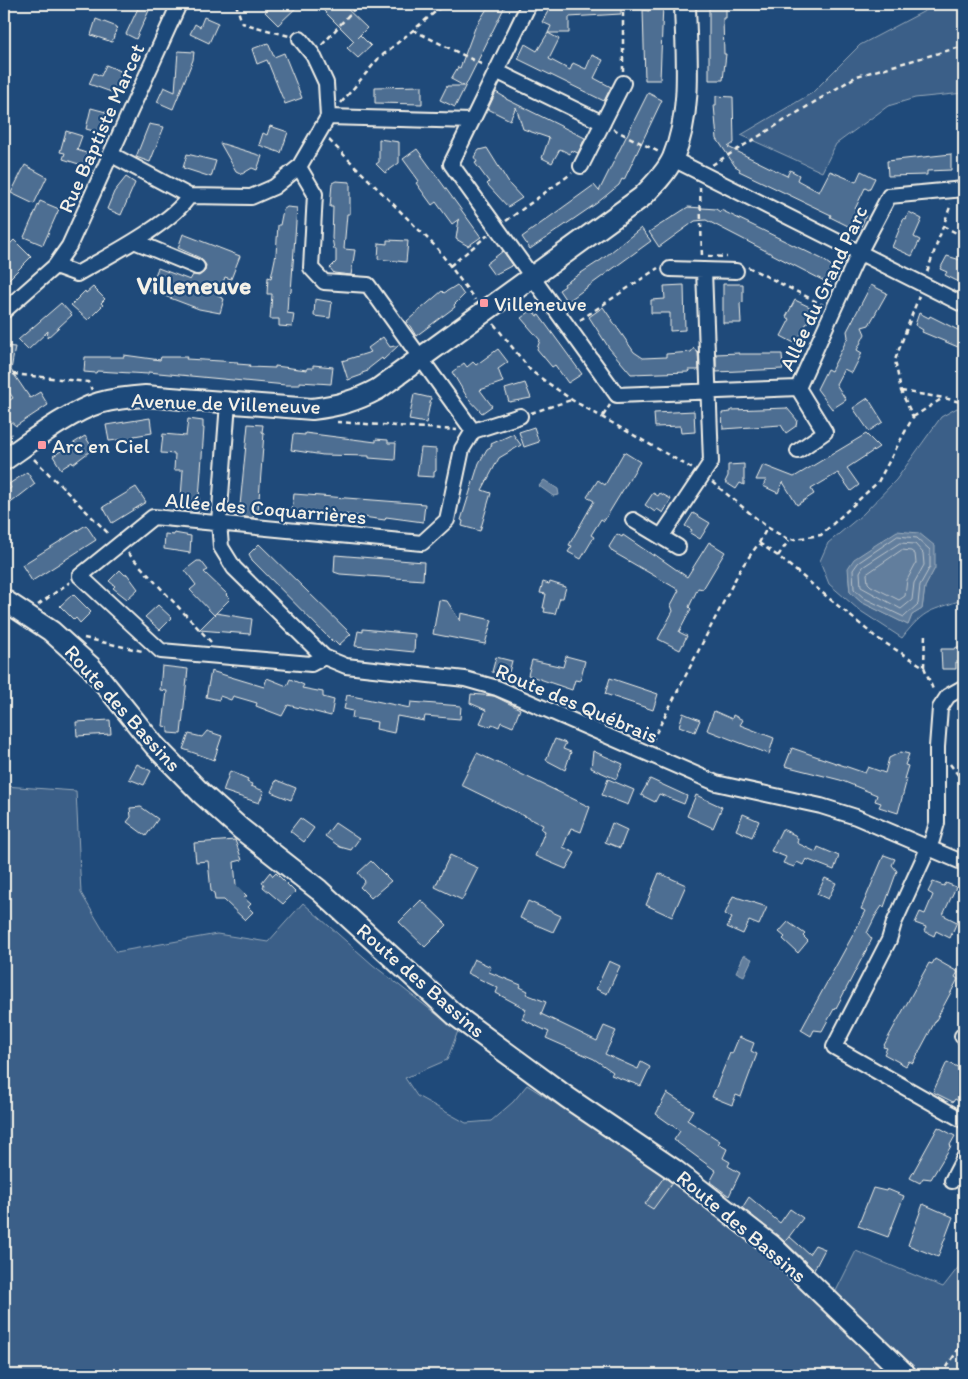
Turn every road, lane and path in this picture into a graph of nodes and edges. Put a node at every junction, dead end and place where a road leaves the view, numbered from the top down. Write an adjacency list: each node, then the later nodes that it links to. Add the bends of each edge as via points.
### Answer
1 (179, 4): 18 (street, Rue Baptiste Marcet)
2 (236, 4): 9 (path, via 242,23)
3 (394, 4): 11 (path, via 356,7)
4 (445, 4): 8 (path)
5 (530, 4): 12 (street)
6 (623, 4): 13 (path)
7 (685, 4): 19 (main road, Avenue de Villeneuve, via 686,97 681,131)
8 (413, 30): 12 (path); 14 (path, via 379,58)
9 (300, 39): 11 (street)
10 (964, 46): 23 (path, via 857,76)
11 (313, 55): 14 (street, via 326,83)
12 (496, 71): 15 (street); 16 (street)
13 (623, 83): 16 (street)
14 (328, 117): 15 (street); 17 (street)
15 (472, 121): 27 (street, via 451,164)
16 (602, 123): 19 (path); 20 (street)
17 (321, 132): 21 (street); 32 (path, via 437,248)
18 (112, 155): 25 (street); 31 (street, Rue Baptiste Marcet, via 69,246)
19 (672, 159): 23 (street); 37 (main road, Avenue de Villeneuve, via 642,198)
20 (581, 166): 27 (path)
21 (299, 167): 25 (street, via 274,187 251,197); 42 (street, via 315,194 311,268 324,282 368,286)
22 (964, 168): 24 (path)
23 (700, 173): 30 (street); 35 (path)
24 (960, 189): 26 (path); 30 (street, Allée du Grand Parc, via 889,196)
25 (189, 196): 29 (street, via 183,206)
26 (943, 226): 28 (path); 38 (path)
27 (497, 228): 32 (path); 37 (street)
28 (964, 237)
29 (134, 241): 31 (street, via 77,274); 33 (street)
30 (859, 254): 38 (street); 44 (street, Allée du Grand Parc)
31 (55, 266): 40 (street, Rue Baptiste Marcet)
32 (450, 266): 41 (path)
33 (197, 267)
34 (670, 269): 35 (street)
35 (704, 270): 36 (street); 46 (street)
36 (736, 271)
37 (533, 277): 41 (main road, Avenue de Villeneuve); 46 (street, Allée du Grand Parc, via 617,395)
38 (923, 285): 39 (street); 45 (path, via 895,360)
39 (964, 305)
40 (4, 311)
41 (484, 312): 42 (main road, Avenue de Villeneuve); 48 (path, via 531,371)
42 (423, 359): 52 (main road, Avenue de Villeneuve, via 378,389); 55 (street)
43 (4, 373): 49 (path, via 88,382)
44 (798, 388): 46 (street, Allée du Grand Parc); 56 (street, via 825,432)
45 (901, 391): 47 (path); 54 (path)
46 (708, 392): 58 (street, via 710,462)
47 (944, 398): 51 (path); 54 (path)
48 (572, 400): 53 (path); 58 (path)
49 (98, 403): 50 (main road, Avenue de Villeneuve, via 145,396); 57 (main road, Avenue de Villeneuve)
50 (228, 403): 52 (main road, Avenue de Villeneuve, via 312,409); 60 (street)
51 (964, 404)
52 (336, 406): 55 (path, via 336,422)
53 (520, 416): 55 (street)
54 (913, 417): 63 (path, via 878,482 822,535)
55 (473, 431): 60 (street, Allée des Coquarrières, via 462,449 447,520 422,543)
56 (798, 451)
57 (4, 460)
58 (703, 475): 61 (path); 62 (street)
59 (633, 520): 62 (street)
60 (219, 522): 67 (street, Allée des Coquarrières, via 153,517); 73 (street, via 221,546 234,568)
61 (767, 527): 63 (path); 64 (path)
62 (662, 537): 65 (street)
63 (788, 540): 66 (path)
64 (759, 543): 66 (path); 77 (path, via 742,568)
65 (678, 547)
66 (778, 556): 74 (path, via 877,638)
67 (80, 576): 69 (path); 72 (street)
68 (4, 600): 69 (main road, Route des Bassins)
69 (24, 614): 84 (main road, Route des Bassins, via 51,631 91,667 154,745 202,794 319,890 455,1015 568,1098 674,1169 771,1245)
70 (925, 633): 74 (path)
71 (79, 637): 72 (path, via 145,652)
72 (161, 651): 73 (street, via 301,664 311,664)
73 (324, 657): 77 (street, Route des Québrais, via 346,666 465,679 498,688)
74 (924, 666): 76 (path)
75 (964, 687): 76 (street, via 948,696)
76 (940, 708): 78 (street, via 937,823)
77 (646, 753): 78 (street, Route des Québrais, via 716,783 821,806)
78 (928, 847): 79 (street, Route des Québrais); 80 (street, via 889,940 834,1047)
79 (964, 863)
80 (964, 1121)
81 (964, 1158): 82 (street)
82 (952, 1181)
83 (964, 1340): 85 (path)
84 (906, 1375)
85 (942, 1375)

